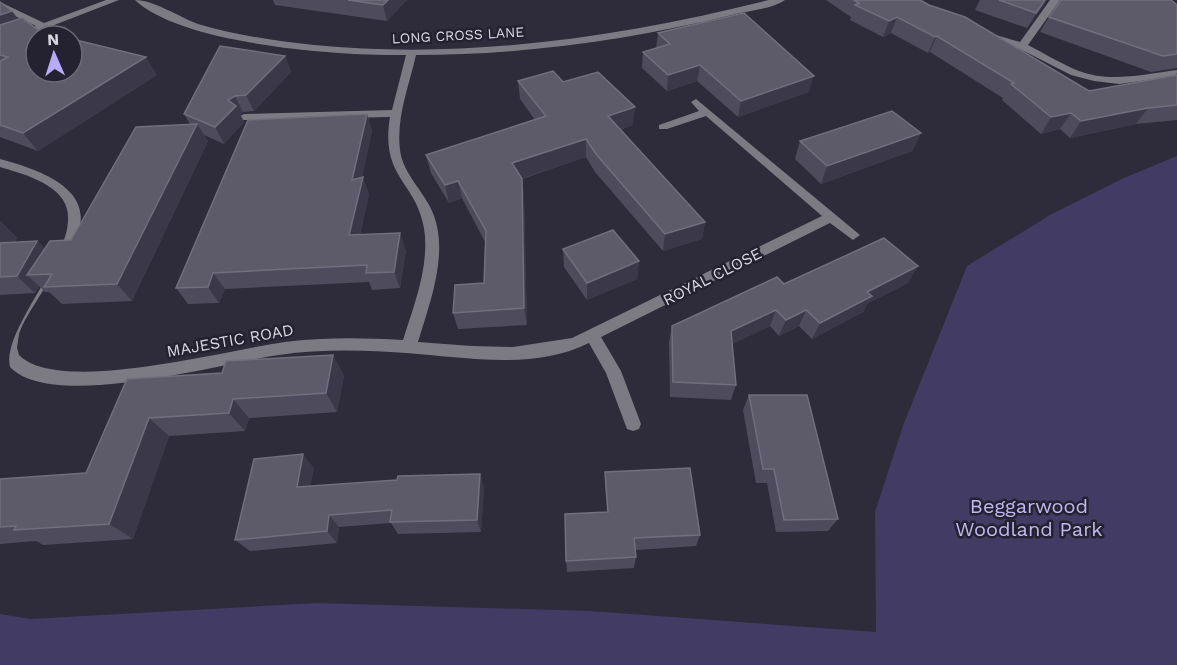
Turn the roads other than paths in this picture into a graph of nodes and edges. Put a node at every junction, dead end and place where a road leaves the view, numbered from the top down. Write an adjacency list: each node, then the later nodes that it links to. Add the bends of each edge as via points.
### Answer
1 (8, 0): 7 (street)
2 (114, 0): 10 (street)
3 (140, 0): 15 (street, LONG CROSS LANE, via 192,24 256,40 314,49)
4 (740, 0): 8 (street)
5 (780, 0): 8 (street, LONG CROSS LANE)
6 (1056, 0): 14 (street)
7 (0, 4): 9 (street)
8 (750, 8): 15 (street, LONG CROSS LANE, via 597,37)
9 (32, 24)
10 (49, 24)
11 (978, 33): 14 (street)
12 (24, 34): 13 (street)
13 (0, 43)
14 (1022, 46): 16 (street, via 1075,73 1094,78 1119,81)
15 (412, 52): 19 (street)
16 (1177, 73)
17 (696, 102): 18 (street)
18 (706, 112): 21 (street); 23 (street)
19 (398, 113): 20 (street); 26 (street, via 394,147 397,161 426,213 431,236 427,277)
20 (243, 117)
21 (663, 127)
22 (0, 163): 26 (street, MAJESTIC ROAD, via 63,192 72,202 74,216 71,233 9,340 16,364 29,372 47,377 103,377 318,344)
23 (831, 217): 24 (street); 25 (street, ROYAL CLOSE)
24 (853, 235)
25 (593, 336): 26 (street, ROYAL CLOSE, via 560,348 512,354); 27 (street, via 613,371)
26 (409, 347)
27 (633, 423)

